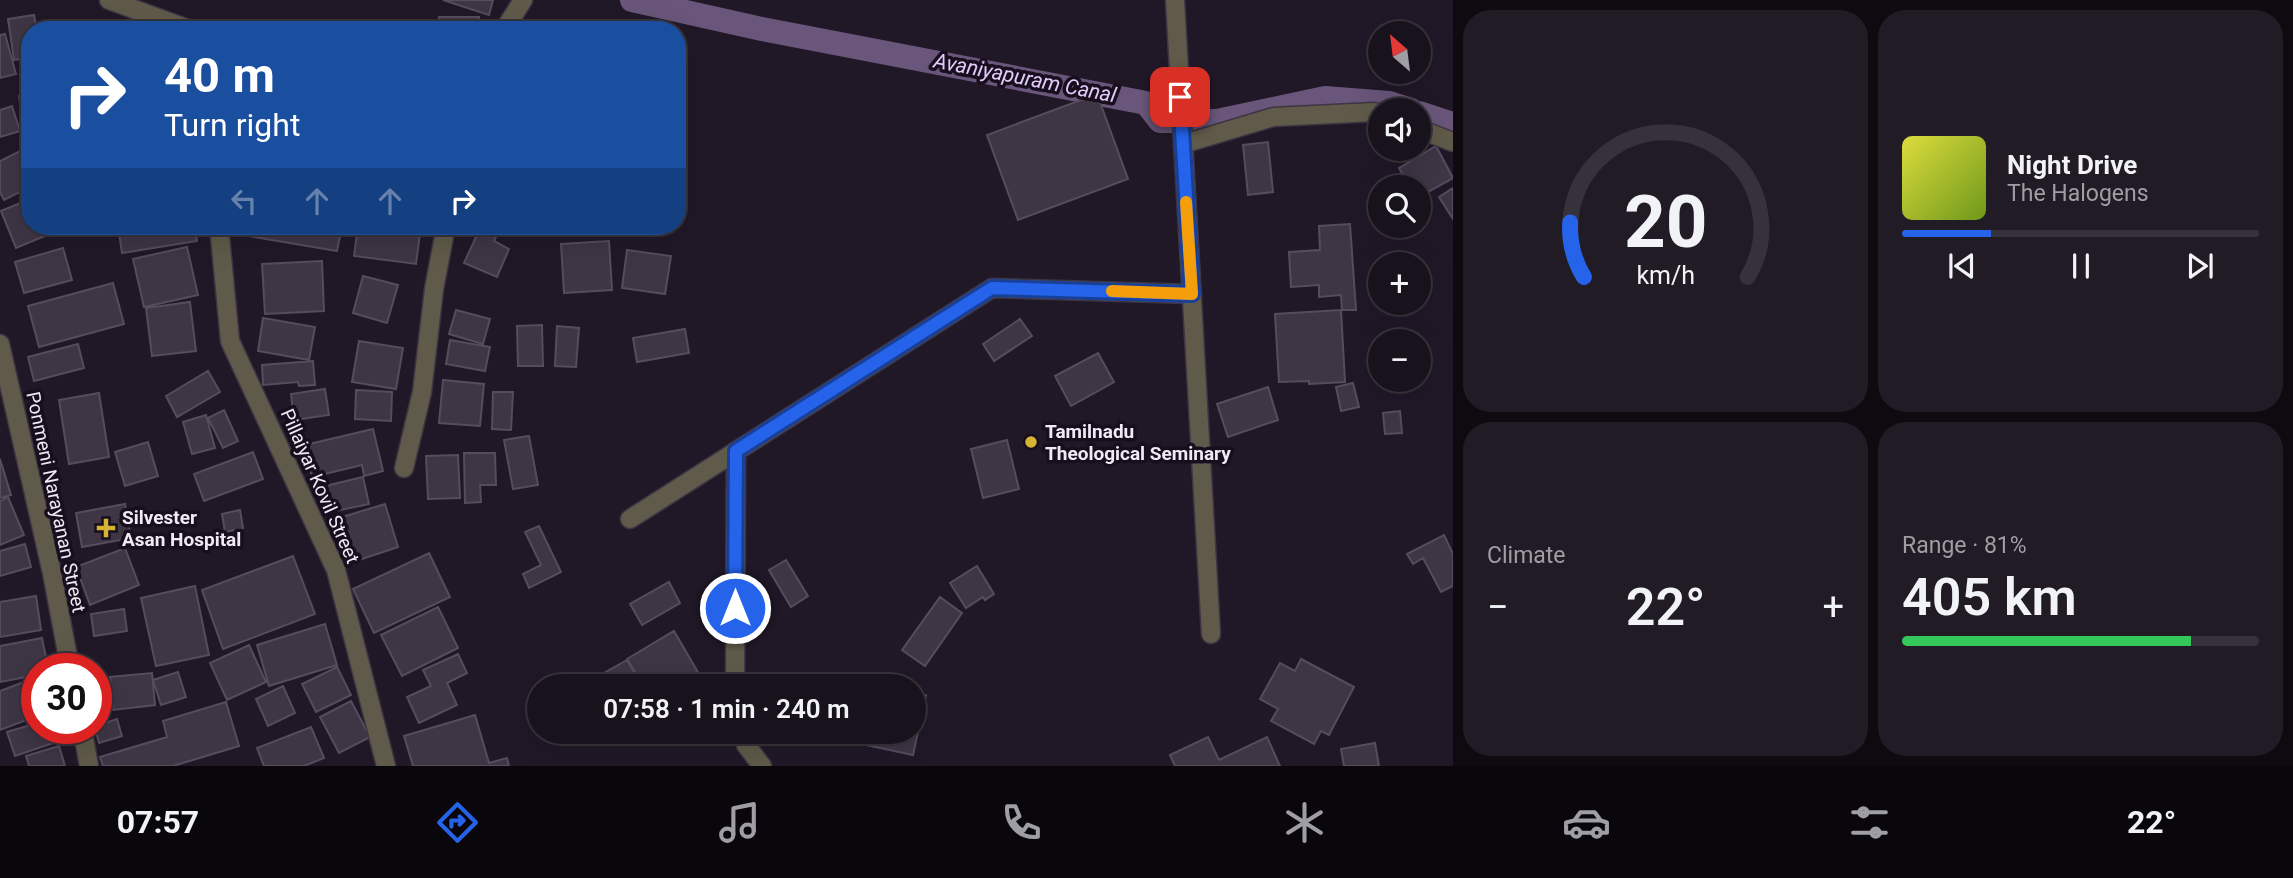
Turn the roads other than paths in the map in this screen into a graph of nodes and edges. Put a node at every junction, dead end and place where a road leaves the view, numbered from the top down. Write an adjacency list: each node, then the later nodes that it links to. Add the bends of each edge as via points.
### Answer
1 (109, 0): 4 (street)
2 (523, 0): 5 (street)
3 (1175, 0): 9 (street)
4 (166, 21)
5 (510, 21)
6 (1368, 112): 9 (street, via 1273,117)
7 (1431, 134): 8 (street)
8 (1453, 142)
9 (1183, 144): 12 (street)
10 (220, 235): 23 (street, Pillaiyar Kovil Street, via 230,341 336,570)
11 (444, 235): 15 (street, via 422,392)
12 (1192, 294): 14 (street, via 992,288); 17 (street)
13 (0, 344): 18 (street, Ponmeni Narayanan Street)
14 (736, 451): 16 (street); 19 (street)
15 (404, 468)
16 (630, 519)
17 (1211, 634)
18 (67, 653)
19 (735, 674)
20 (85, 744): 22 (street)
21 (746, 744): 24 (street)
22 (89, 766)
23 (386, 766)
24 (762, 766)

